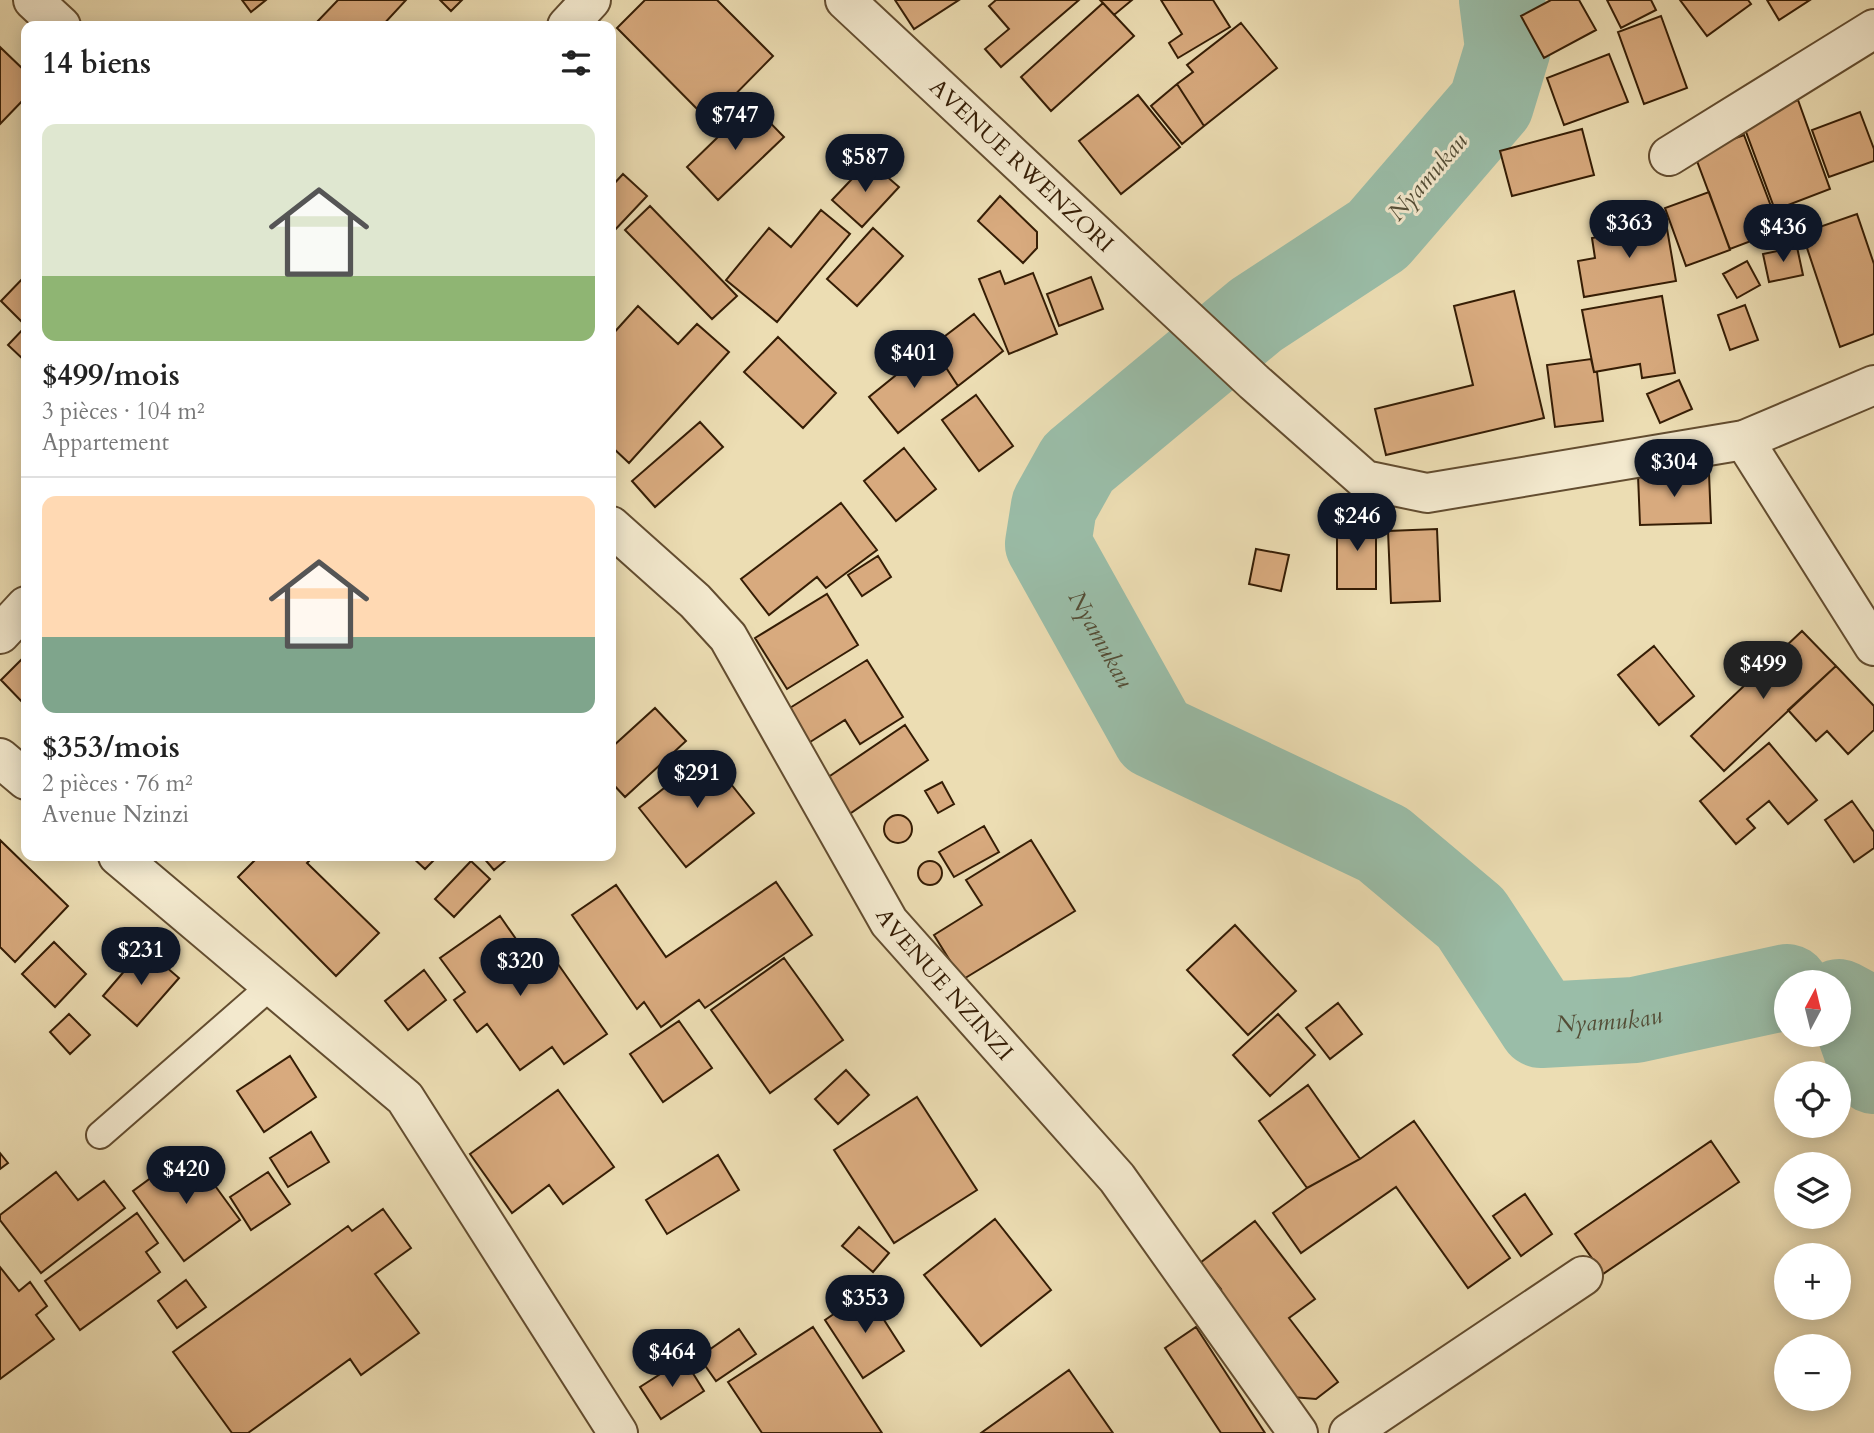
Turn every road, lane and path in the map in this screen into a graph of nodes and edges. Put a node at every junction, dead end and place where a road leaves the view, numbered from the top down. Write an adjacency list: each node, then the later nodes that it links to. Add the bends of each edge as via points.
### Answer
1 (33, 0): 4 (street)
2 (591, 0): 5 (street)
3 (845, 0): 9 (street, AVENUE RWENZORI, via 1365,480 1427,493)
4 (56, 21)
5 (572, 21)
6 (1874, 29): 7 (street)
7 (1670, 156)
8 (1874, 385): 9 (street, AVENUE RWENZORI)
9 (1744, 440): 13 (street)
10 (616, 530): 21 (street, AVENUE NZINZI, via 728,637 890,922 1117,1178)
11 (21, 611): 12 (street)
12 (0, 634)
13 (1874, 646)
14 (0, 758): 15 (street)
15 (21, 776)
16 (124, 861): 17 (street)
17 (273, 984): 18 (lane); 20 (street, via 405,1098)
18 (100, 1135)
19 (1583, 1276): 22 (street)
20 (618, 1433)
21 (1298, 1433)
22 (1349, 1433)

